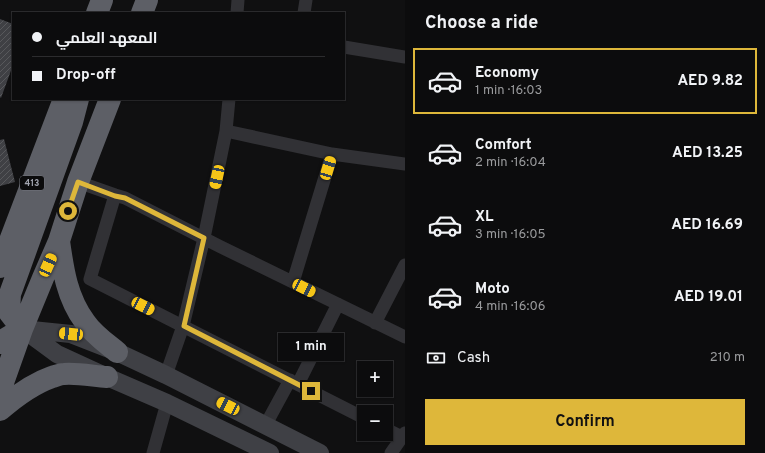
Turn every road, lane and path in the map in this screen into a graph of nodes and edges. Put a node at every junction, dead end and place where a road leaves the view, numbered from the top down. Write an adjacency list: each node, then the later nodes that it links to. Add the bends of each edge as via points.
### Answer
1 (103, 0): 5 (highway); 6 (highway)
2 (147, 0): 7 (highway)
3 (238, 0): 8 (street)
4 (306, 0): 9 (street)
5 (97, 12)
6 (101, 12)
7 (142, 12)
8 (237, 12)
9 (304, 12)
10 (345, 47): 11 (street)
11 (405, 57)
12 (64, 100): 25 (highway, 413)
13 (78, 100): 23 (highway)
14 (110, 100): 19 (highway)
15 (229, 100): 16 (street)
16 (226, 131): 17 (street); 21 (street)
17 (332, 154): 18 (street); 27 (street)
18 (405, 164)
19 (78, 182): 20 (street); 22 (highway)
20 (115, 196): 21 (street, via 125,198); 30 (street, via 90,278)
21 (204, 238): 27 (street); 30 (street)
22 (59, 241): 26 (highway); 35 (highway, via 65,278 73,304 85,323)
23 (26, 249): 26 (highway, via 25,268 29,275); 31 (highway, via 10,294 9,312)
24 (405, 265): 29 (street)
25 (0, 267)
26 (43, 278): 31 (highway)
27 (293, 282): 28 (street)
28 (338, 304): 29 (street); 39 (street)
29 (376, 323): 33 (street)
30 (184, 326): 37 (street); 39 (street)
31 (22, 329): 32 (street); 34 (highway); 36 (street); 40 (highway)
32 (71, 334): 35 (street); 36 (street, via 60,340)
33 (405, 337)
34 (0, 343)
35 (117, 352): 37 (street)
36 (57, 354): 38 (street)
37 (166, 375): 44 (street)
38 (107, 377): 41 (street); 42 (highway, via 62,374 33,385)
39 (294, 382): 43 (street); 44 (street)
40 (0, 391)
41 (167, 403): 47 (street); 48 (street)
42 (0, 410)
43 (357, 414)
44 (266, 426): 49 (street)
45 (393, 431): 46 (street)
46 (404, 435): 50 (street)
47 (262, 451)
48 (154, 453)
49 (320, 453)
50 (391, 453)

